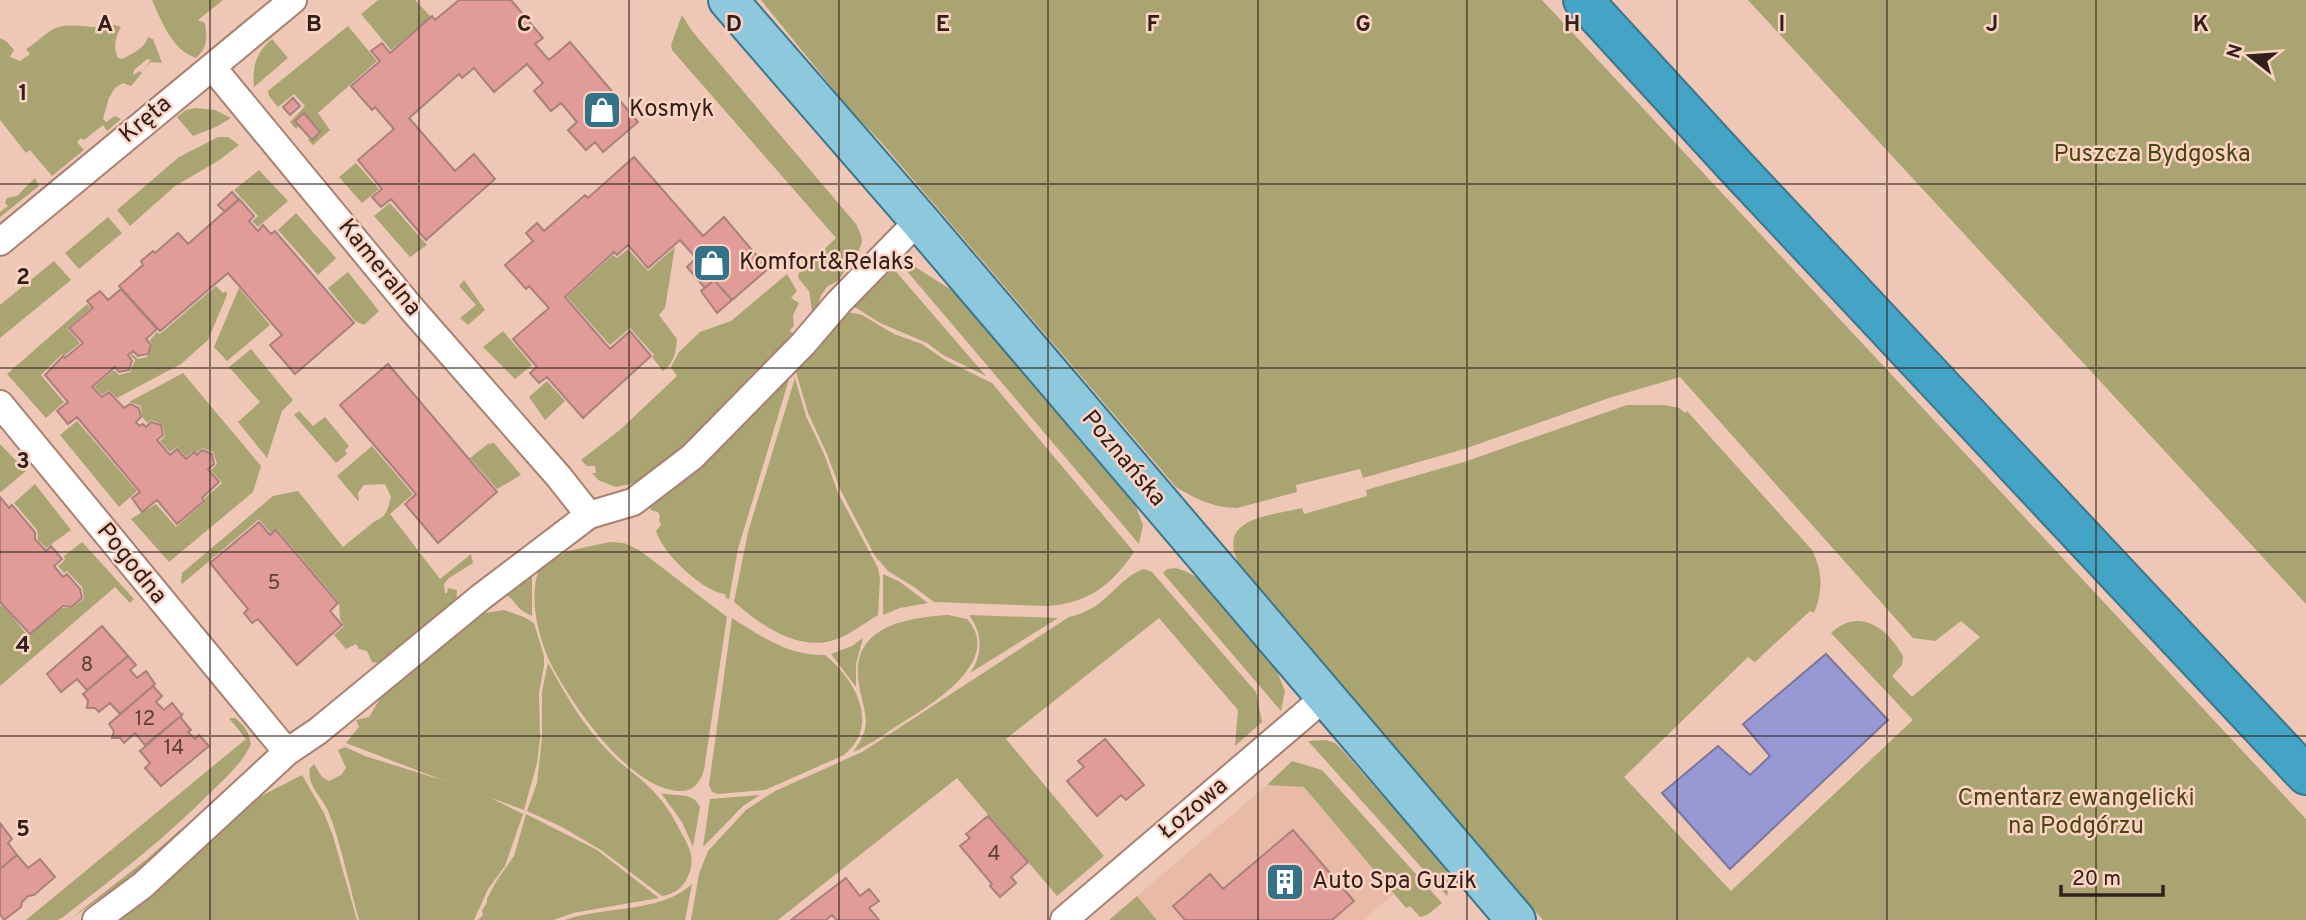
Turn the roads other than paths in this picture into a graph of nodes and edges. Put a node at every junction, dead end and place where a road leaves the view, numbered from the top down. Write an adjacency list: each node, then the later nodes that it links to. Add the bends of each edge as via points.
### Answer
1 (293, 0): 4 (street, Kręta)
2 (728, 0): 5 (main road, Poznańska)
3 (1583, 0): 11 (highway)
4 (213, 68): 6 (street, Kręta); 8 (street, Kameralna)
5 (919, 220): 8 (street, via 692,457 633,502); 9 (main road, Poznańska)
6 (0, 242)
7 (0, 404): 10 (street, Pogodna)
8 (589, 515): 10 (street)
9 (1325, 697): 13 (street, Łozowa); 14 (main road, Poznańska)
10 (286, 752): 12 (street, via 143,885)
11 (2306, 775)
12 (96, 920)
13 (1063, 920)
14 (1516, 920)

